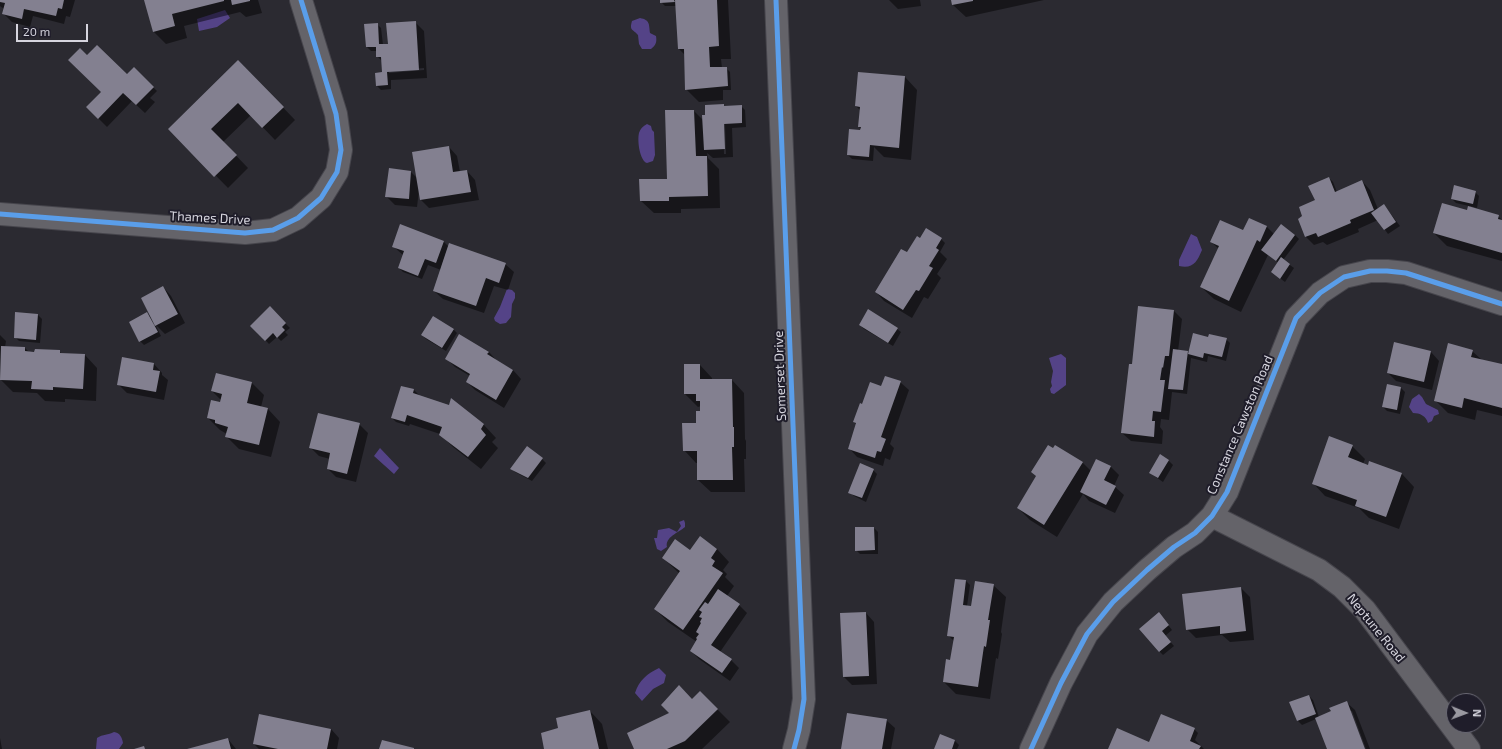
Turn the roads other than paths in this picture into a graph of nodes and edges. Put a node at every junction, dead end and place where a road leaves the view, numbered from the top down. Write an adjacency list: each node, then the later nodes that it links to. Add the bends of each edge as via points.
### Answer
1 (301, 0): 3 (street, Thames Drive, via 336,114 341,150 337,172 320,198 298,218 273,230 246,233)
2 (776, 0): 6 (street, Somerset Drive, via 804,699)
3 (0, 214)
4 (1502, 304): 5 (street, Constance Cawston Road, via 1406,273 1387,271 1370,271 1344,277 1320,292 1296,318 1228,492)
5 (1212, 516): 7 (street, Constance Cawston Road, via 1113,602 1087,634); 8 (street, Neptune Road, via 1319,570 1342,587 1365,610)
6 (794, 749)
7 (1031, 749)
8 (1469, 749)

